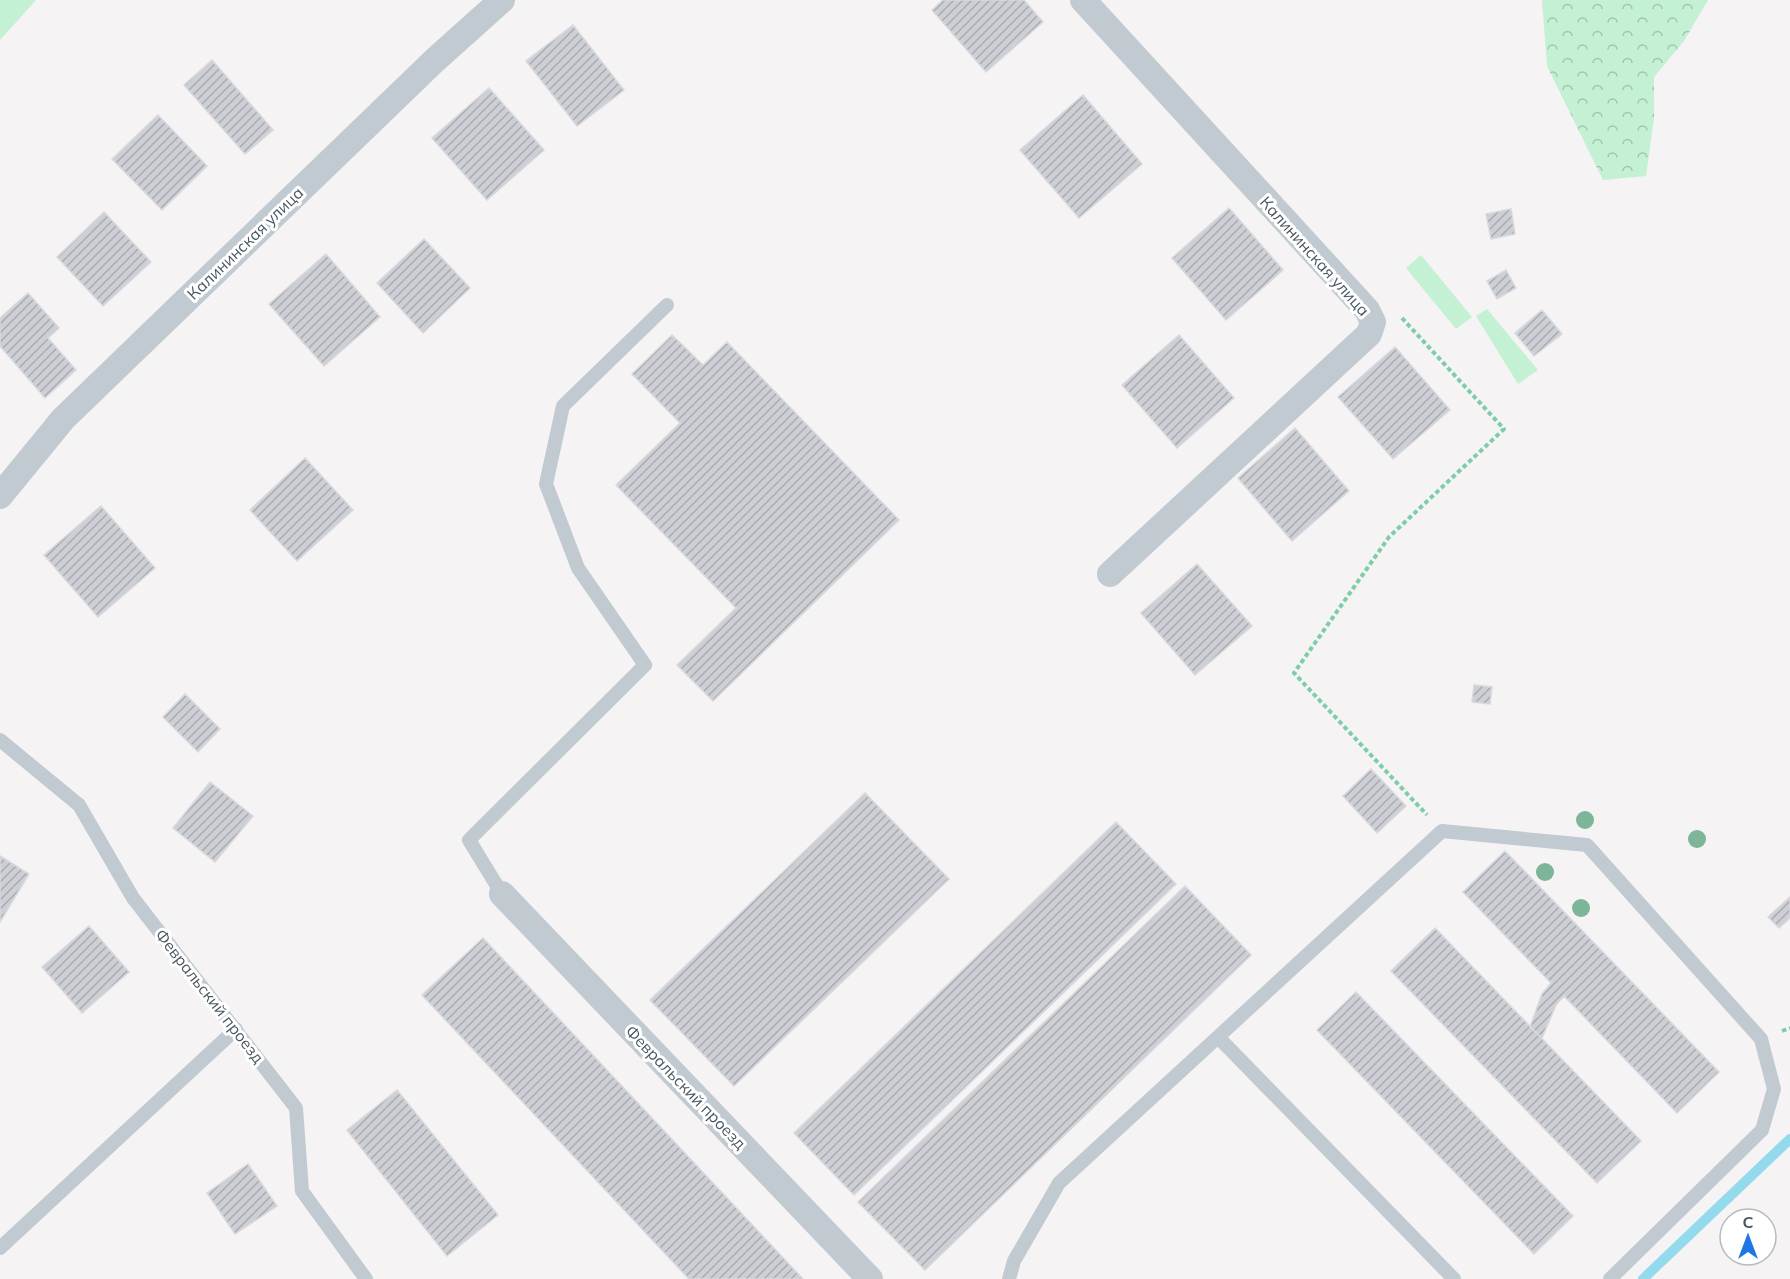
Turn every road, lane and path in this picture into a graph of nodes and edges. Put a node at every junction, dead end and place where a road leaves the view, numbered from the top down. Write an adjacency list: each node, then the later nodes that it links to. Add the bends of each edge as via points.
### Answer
1 (502, 0): 5 (street, Калининская улица, via 63,419)
2 (1083, 0): 6 (street, Калининская улица, via 1367,310 1373,322 1369,334)
3 (667, 305): 9 (lane, via 562,406 546,484 578,568 645,665 469,840)
4 (1394, 310): 8 (path, via 1504,429 1389,537 1294,673)
5 (0, 496)
6 (1110, 574)
7 (0, 740): 10 (lane, Февральский проезд, via 79,805 134,898)
8 (1442, 831): 11 (lane); 17 (lane, via 1587,845 1761,1039 1774,1089 1762,1130)
9 (502, 894): 14 (street, Февральский проезд)
10 (236, 1029): 12 (lane); 13 (lane, Февральский проезд, via 296,1108 302,1191)
11 (1219, 1038): 15 (lane, via 1059,1183 1014,1261); 16 (lane)
12 (0, 1248)
13 (366, 1279)
14 (870, 1279)
15 (1009, 1279)
16 (1454, 1279)
17 (1610, 1279)

